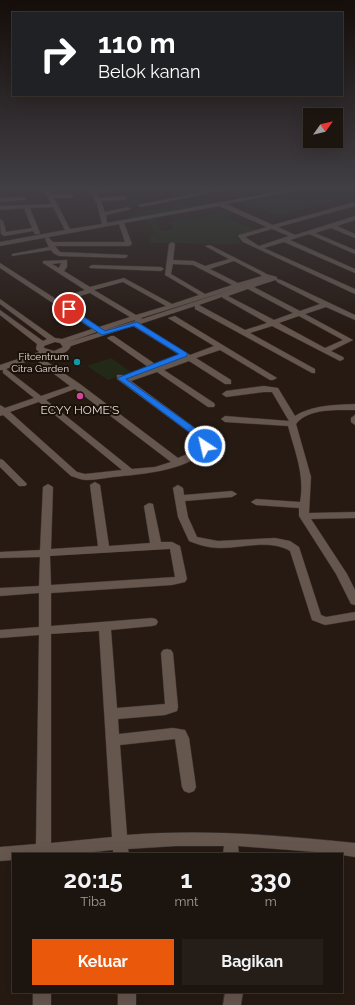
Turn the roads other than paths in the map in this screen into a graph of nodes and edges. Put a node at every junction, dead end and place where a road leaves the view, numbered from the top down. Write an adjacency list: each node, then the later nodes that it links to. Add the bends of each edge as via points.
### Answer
1 (39, 237): 8 (street)
2 (47, 237): 11 (street)
3 (127, 237): 9 (street)
4 (242, 237): 13 (street, via 244,241)
5 (295, 237): 7 (street)
6 (320, 237): 14 (street)
7 (284, 240): 13 (street); 25 (street)
8 (0, 244)
9 (129, 244): 11 (street); 16 (street)
10 (172, 244): 18 (street)
11 (52, 246): 15 (street); 16 (street, via 59,254)
12 (208, 246): 17 (street)
13 (258, 248): 30 (street)
14 (355, 252)
15 (14, 255)
16 (126, 256): 21 (street)
17 (235, 260): 22 (street); 26 (street)
18 (170, 262): 22 (street, via 191,262); 31 (street, via 168,275)
19 (0, 264): 33 (street)
20 (92, 267): 21 (street)
21 (122, 267): 23 (street)
22 (205, 268): 28 (street)
23 (161, 269)
24 (60, 272): 29 (street)
25 (355, 272)
26 (263, 274)
27 (279, 281): 36 (street)
28 (244, 286): 39 (street); 42 (street)
29 (89, 289): 33 (street); 35 (street, via 124,280); 42 (street)
30 (355, 292)
31 (202, 294)
32 (225, 297): 43 (street)
33 (54, 299): 44 (street)
34 (0, 301): 46 (street)
35 (169, 305)
36 (330, 305): 39 (street); 41 (street)
37 (198, 307): 45 (street)
38 (0, 312): 49 (street)
39 (303, 315): 43 (street); 50 (street, via 349,340)
40 (172, 318): 48 (street)
41 (355, 318)
42 (138, 321): 44 (street); 51 (street)
43 (275, 325): 45 (street); 50 (street)
44 (105, 334): 47 (street); 54 (street)
45 (248, 334): 56 (street)
46 (53, 340): 47 (street); 49 (street)
47 (65, 343): 49 (street, via 67,349 61,352)
48 (217, 345): 51 (street); 57 (street)
49 (42, 351): 53 (street); 55 (street); 59 (street)
50 (324, 351): 52 (street)
51 (187, 356): 54 (street); 58 (street)
52 (340, 359)
53 (0, 362)
54 (154, 368): 62 (street); 70 (street, via 122,379 207,442 195,454)
55 (3, 369): 61 (street)
56 (312, 371)
57 (273, 378)
58 (228, 382)
59 (75, 385): 61 (street); 70 (street)
60 (226, 394): 67 (street, via 275,390)
61 (39, 397): 64 (street); 71 (street)
62 (211, 405)
63 (355, 407): 67 (street, via 309,412 301,414)
64 (1, 410): 71 (street, via 74,474 85,477)
65 (355, 418): 68 (street)
66 (225, 419): 67 (street)
67 (292, 422): 77 (street, via 306,473)
68 (355, 422)
69 (0, 462): 72 (street)
70 (177, 462): 71 (street, via 155,470)
71 (131, 472)
72 (22, 484)
73 (95, 485): 82 (street)
74 (48, 488): 83 (street)
75 (232, 494): 88 (street, via 179,493 183,516 193,539 216,544 275,541 286,543 295,549 316,618 325,621)
76 (256, 502): 77 (street)
77 (304, 505): 80 (street)
78 (149, 506): 81 (street)
79 (355, 515): 80 (street)
80 (304, 516): 87 (street)
81 (156, 545): 82 (street); 85 (street, via 176,548 181,579)
82 (104, 549): 83 (street)
83 (45, 553): 84 (street); 85 (street)
84 (0, 555)
85 (46, 589): 86 (street); 91 (street)
86 (0, 592)
87 (355, 601)
88 (355, 616)
89 (152, 622): 90 (street)
90 (105, 626): 91 (street); 94 (street)
91 (46, 630): 92 (street); 100 (street)
92 (0, 634)
93 (167, 653): 94 (street, via 172,707 166,710)
94 (111, 714): 95 (street)
95 (114, 740): 96 (street, via 180,734); 98 (street)
96 (189, 787)
97 (231, 847): 98 (street, via 177,839); 99 (street)
98 (121, 848): 100 (street)
99 (355, 850)
100 (43, 852): 102 (street)
101 (12, 853): 103 (street)
102 (22, 853)
103 (0, 854)
104 (42, 993): 107 (street)
105 (127, 993): 108 (street)
106 (234, 993): 109 (street)
107 (42, 1005)
108 (127, 1005)
109 (232, 1005)

